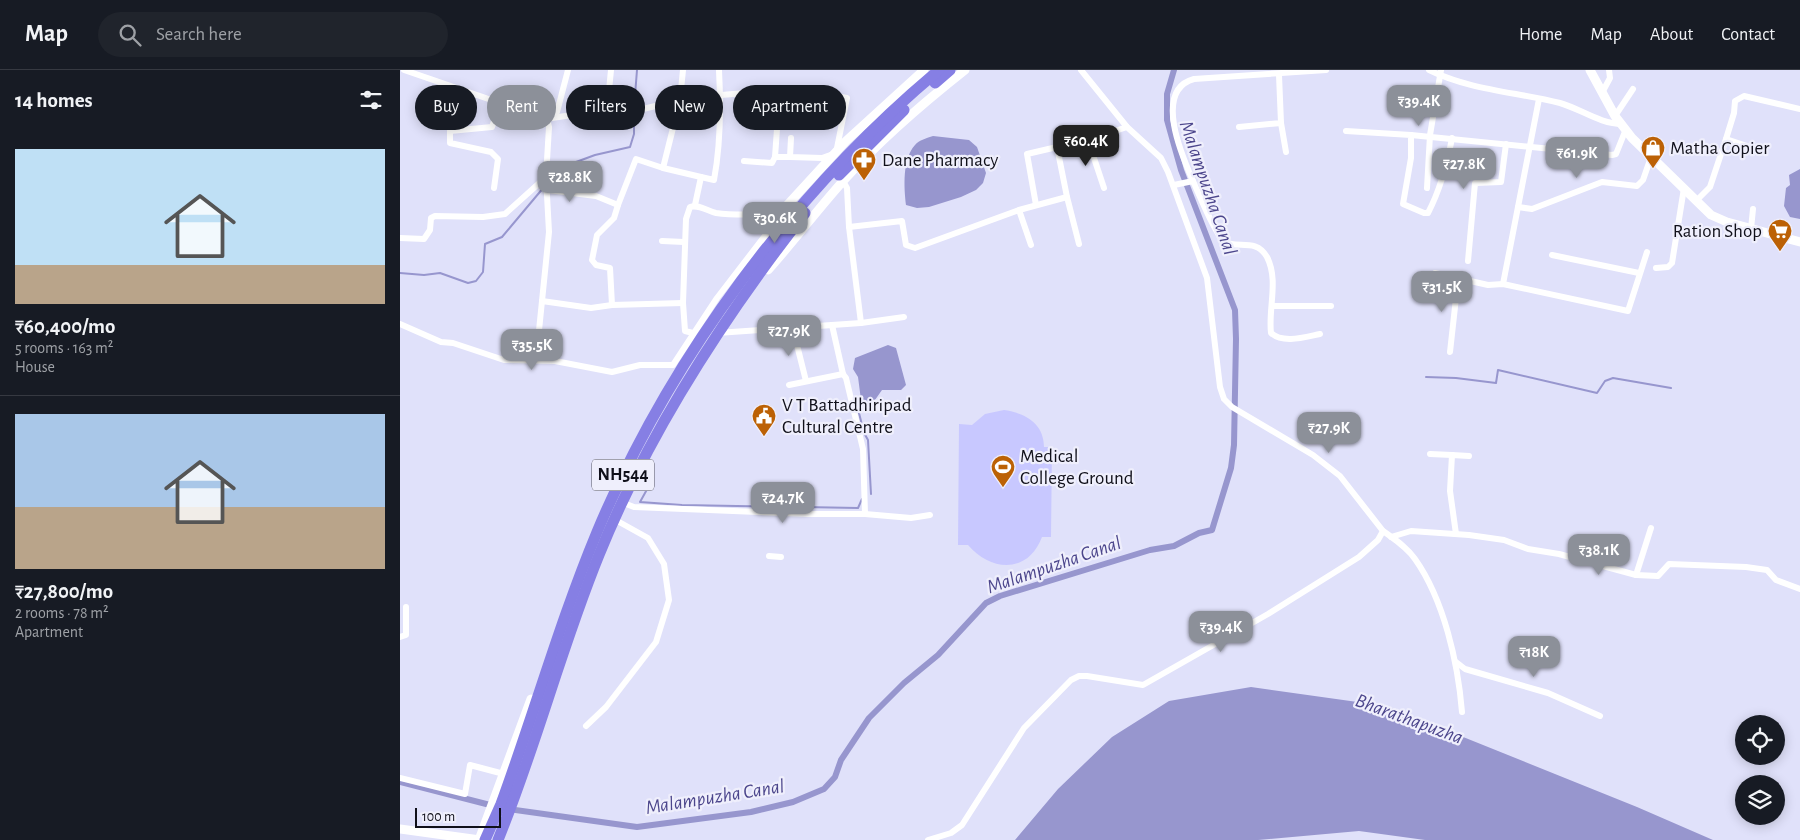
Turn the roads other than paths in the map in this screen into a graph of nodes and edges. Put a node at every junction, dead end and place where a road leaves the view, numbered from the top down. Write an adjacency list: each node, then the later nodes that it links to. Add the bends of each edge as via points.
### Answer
1 (404, 70): 15 (street)
2 (568, 70): 26 (street)
3 (611, 70): 18 (street)
4 (683, 70): 19 (street)
5 (719, 70): 20 (street)
6 (924, 70): 48 (street)
7 (939, 70): 81 (highway, NH544, via 818,185)
8 (950, 70): 98 (highway, NH544, via 824,188)
9 (965, 70): 55 (street, via 914,110)
10 (1081, 70): 31 (street)
11 (1326, 70): 17 (street)
12 (1429, 70): 16 (street)
13 (1590, 70): 22 (street)
14 (1610, 70): 22 (street, via 1610,78)
15 (423, 73): 24 (street)
16 (1441, 73): 23 (street, via 1464,84); 38 (street)
17 (1280, 75): 28 (street); 56 (street, via 1194,79 1180,86 1174,105 1177,140)
18 (610, 85)
19 (682, 85)
20 (720, 85)
21 (1633, 89): 27 (street)
22 (1603, 91): 27 (street)
23 (1539, 98): 29 (street); 44 (street)
24 (487, 99)
25 (1800, 109): 41 (street, via 1741,95 1735,101)
26 (556, 113)
27 (1615, 116): 29 (street)
28 (1281, 123): 32 (street); 46 (street)
29 (1624, 126): 44 (street, via 1616,154); 49 (street)
30 (487, 127): 59 (street, via 450,131 448,138 450,143 491,152 498,159)
31 (1127, 127): 42 (street); 58 (street, via 1161,158)
32 (1239, 127)
33 (549, 130): 57 (street)
34 (673, 130): 53 (street)
35 (720, 130): 54 (street, via 714,180)
36 (1346, 131): 37 (street)
37 (1411, 135): 38 (street); 40 (street, via 1411,158 1403,204 1424,213 1428,213 1439,193)
38 (1430, 135): 40 (street); 61 (street)
39 (791, 138): 51 (street)
40 (1452, 138): 43 (street)
41 (1726, 139): 47 (street); 64 (street, via 1710,187)
42 (1088, 140): 45 (street); 60 (street)
43 (1506, 144): 44 (street); 84 (street, via 1501,182 1475,183)
44 (1530, 146): 68 (street)
45 (1057, 147): 63 (street); 67 (street, via 1027,154)
46 (1286, 152)
47 (1765, 152)
48 (836, 153): 50 (street, via 847,98 792,88 777,129); 51 (street, via 822,158); 71 (street)
49 (1651, 156): 62 (street); 68 (street, via 1643,180 1637,186 1602,182 1532,209)
50 (775, 157): 51 (street); 52 (street, via 772,163)
51 (790, 157)
52 (744, 161)
53 (664, 168): 54 (street); 65 (street, via 636,159)
54 (701, 177): 66 (street)
55 (842, 181): 72 (street, via 847,188); 98 (street, via 765,273 737,312)
56 (1193, 181): 58 (street); 95 (street, via 1221,238 1260,248 1267,258 1272,279)
57 (547, 184): 65 (street); 75 (street, via 505,214 435,216 431,218 430,230 424,239); 92 (street, via 549,232)
58 (1174, 185): 119 (street, via 1207,278 1224,399 1232,407 1313,455 1340,476)
59 (494, 188)
60 (1104, 188)
61 (1427, 188)
62 (1684, 188): 64 (street); 86 (street, via 1672,263 1668,267)
63 (1067, 197): 67 (street); 79 (street)
64 (1696, 201): 73 (street, via 1711,214)
65 (618, 205): 94 (street, via 614,218 597,235 592,260 596,265 610,268)
66 (695, 205): 71 (street, via 738,216); 77 (street, via 686,213)
67 (1036, 205): 70 (street)
68 (1518, 207): 91 (street)
69 (1753, 209): 73 (street)
70 (1019, 210): 72 (street, via 914,248 906,245 902,221); 80 (street)
71 (779, 214): 74 (street)
72 (849, 227): 99 (street)
73 (1751, 229): 78 (street)
74 (769, 231): 81 (street); 87 (street)
75 (400, 238)
76 (662, 241): 77 (street)
77 (684, 242): 93 (street)
78 (1800, 242)
79 (1079, 244)
80 (1031, 245)
81 (765, 250): 85 (highway, NH544)
82 (1647, 252): 89 (street)
83 (1552, 254): 89 (street)
84 (1468, 261)
85 (753, 266): 87 (highway); 117 (highway, NH544, via 685,366 634,452)
86 (1656, 268)
87 (736, 272): 103 (street)
88 (1435, 273): 90 (street)
89 (1639, 273): 91 (street, via 1628,312)
90 (1458, 280): 91 (street); 106 (street)
91 (1503, 284)
92 (542, 301): 94 (street, via 591,308); 107 (street)
93 (683, 303): 94 (street); 103 (street, via 685,331)
94 (612, 305)
95 (1272, 306): 96 (street); 105 (street, via 1270,326 1276,338)
96 (1331, 306)
97 (904, 317): 99 (street)
98 (725, 322): 104 (highway, NH544)
99 (861, 323): 101 (street)
100 (400, 324): 107 (street, via 441,342 492,357)
101 (832, 325): 102 (street); 108 (street)
102 (793, 329): 104 (street); 109 (street)
103 (693, 333): 107 (street, via 673,365 640,365 612,372)
104 (717, 333): 114 (highway, NH544, via 635,472)
105 (1320, 334)
106 (1450, 352)
107 (536, 360)
108 (843, 374): 109 (street); 115 (street, via 864,449)
109 (806, 381): 110 (street)
110 (789, 385)
111 (1430, 454): 112 (street)
112 (1452, 455): 113 (street); 120 (street, via 1450,491)
113 (1469, 456)
114 (621, 502): 115 (street, via 634,507); 117 (highway, NH544)
115 (865, 514): 116 (street, via 911,518)
116 (930, 515)
117 (609, 517): 126 (highway, NH544); 132 (street, via 648,538 664,564 669,600 656,642); 135 (highway, NH544, via 598,556)
118 (1651, 528): 124 (street)
119 (1384, 531): 121 (street); 140 (street, via 1359,557 1268,614 1143,685 1087,676 1071,680 1024,728 962,825 951,833)
120 (1456, 534): 121 (street, via 1411,531); 124 (street, via 1504,540 1528,549)
121 (1392, 537): 129 (street, via 1415,559 1434,595)
122 (769, 556): 123 (street)
123 (781, 557)
124 (1636, 575): 125 (street, via 1658,576 1669,564 1746,567 1767,570 1776,580)
125 (1800, 589)
126 (576, 590): 133 (street, via 563,608); 135 (highway, NH544)
127 (406, 607): 128 (street, via 406,635)
128 (400, 637)
129 (1456, 662): 130 (street); 131 (street, via 1465,669 1548,693)
130 (1462, 712)
131 (1600, 716)
132 (586, 726)
133 (504, 774): 134 (street, via 470,765 465,794); 135 (street)
134 (400, 778)
135 (500, 809): 137 (street); 138 (highway, NH544); 139 (highway, NH544)
136 (400, 829): 137 (street)
137 (480, 840)
138 (485, 840)
139 (498, 840)
140 (928, 840)

